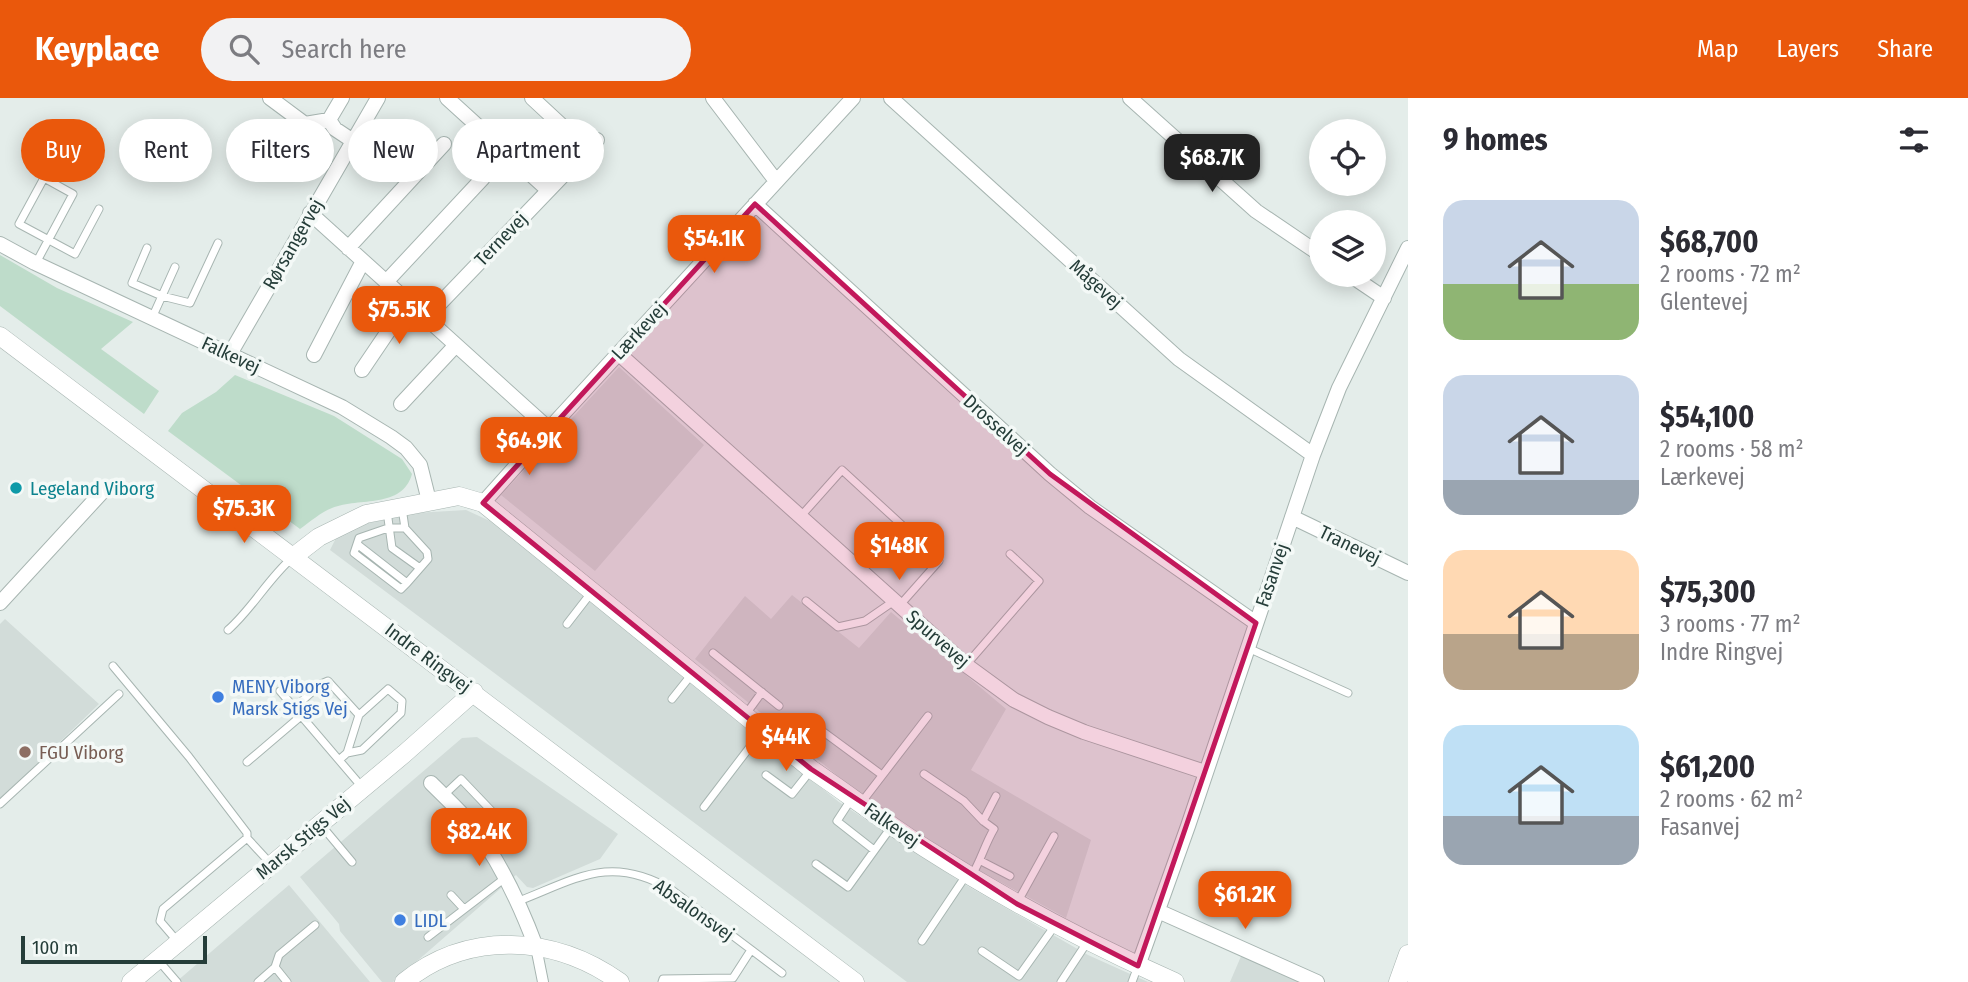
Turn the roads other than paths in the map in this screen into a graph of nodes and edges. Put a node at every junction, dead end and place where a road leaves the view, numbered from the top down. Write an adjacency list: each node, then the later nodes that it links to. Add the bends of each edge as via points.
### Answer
1 (270, 98): 10 (street)
2 (342, 98): 11 (street)
3 (378, 98): 12 (street, Rørsangervej)
4 (447, 98): 17 (street)
5 (532, 98): 17 (street, Ternevej, via 592,145)
6 (713, 98): 15 (street)
7 (853, 98): 15 (street, Lærkevej)
8 (891, 98): 46 (street, Mågevej, via 1179,359)
9 (1130, 98): 24 (street, via 1256,211)
10 (298, 119)
11 (330, 119)
12 (366, 119)
13 (444, 144): 26 (street)
14 (348, 149): 20 (street, Rørsangervej)
15 (776, 181): 18 (street, Lærkevej)
16 (479, 182): 31 (street)
17 (548, 190): 36 (street, Ternevej)
18 (755, 204): 40 (street, Lærkevej); 64 (street, Drosselvej, via 1050,474)
19 (99, 209): 21 (lane, via 75,254)
20 (310, 213): 26 (street); 41 (street, Rørsangervej)
21 (48, 240): 21 (lane, via 19,223 44,177 73,194); 29 (lane)
22 (218, 243): 33 (lane, via 190,303)
23 (0, 244): 29 (street, Falkevej)
24 (1309, 247)
25 (146, 248): 33 (lane, via 132,283)
26 (348, 248): 28 (street)
27 (1408, 248): 34 (street, Fasanvej)
28 (363, 261): 31 (street); 42 (street)
29 (35, 264): 37 (street, Falkevej)
30 (175, 267): 33 (lane)
31 (386, 282): 35 (street)
32 (1368, 287): 34 (street)
33 (162, 296): 37 (lane)
34 (1384, 298): 46 (street, Fasanvej, via 1339,388)
35 (408, 302): 36 (street); 43 (street)
36 (426, 318): 39 (street)
37 (152, 319): 41 (street, Falkevej)
38 (0, 336): 56 (street, Indre Ringvej)
39 (456, 345): 44 (street); 45 (street)
40 (618, 353): 45 (street, Lærkevej); 51 (street, Spurvevej)
41 (230, 354): 48 (street, Falkevej, via 342,407 406,448 420,465)
42 (314, 355)
43 (362, 370)
44 (401, 404)
45 (549, 429): 49 (street, Lærkevej)
46 (1313, 455): 52 (street, Fasanvej)
47 (104, 490): 62 (street)
48 (429, 500): 49 (street, via 459,496); 50 (street)
49 (483, 503): 60 (street, Falkevej)
50 (392, 515): 54 (lane); 54 (lane); 56 (street, via 366,514 342,524); 58 (lane, via 392,548); 58 (lane, via 357,544 407,583)
51 (800, 517): 53 (lane, via 842,471); 63 (street, Spurvevej)
52 (1292, 517): 59 (street, Tranevej); 64 (street, Fasanvej)
53 (904, 527)
54 (405, 528): 58 (lane, via 427,552 428,559)
55 (1010, 554): 69 (lane, via 1039,581)
56 (293, 557): 66 (lane); 73 (street, Indre Ringvej)
57 (939, 561): 63 (lane)
58 (420, 568)
59 (1408, 573)
60 (592, 593): 65 (lane); 71 (street, Falkevej)
61 (806, 601): 63 (lane, via 838,627 865,621)
62 (0, 603)
63 (897, 603): 69 (street, Spurvevej)
64 (1256, 623): 67 (street, Fasanvej)
65 (567, 624)
66 (228, 630)
67 (1247, 648): 75 (lane); 90 (street, Fasanvej)
68 (713, 653): 74 (lane)
69 (966, 665): 90 (street, Spurvevej, via 1014,700 1048,716)
70 (113, 666): 105 (lane, via 189,757)
71 (693, 674): 77 (lane); 81 (street, Falkevej)
72 (280, 691): 79 (lane)
73 (474, 692): 95 (street, Marsk Stigs Vej); 133 (street, Indre Ringvej)
74 (762, 692): 78 (lane); 81 (lane)
75 (1348, 693)
76 (120, 694): 99 (lane)
77 (672, 699)
78 (779, 706)
79 (294, 708): 80 (lane, via 328,681); 82 (lane)
80 (359, 715): 86 (lane); 86 (lane, via 388,689 402,701 401,713 362,750)
81 (744, 715): 84 (street, Falkevej)
82 (301, 716): 87 (lane); 88 (lane)
83 (928, 716): 93 (lane)
84 (763, 730): 85 (street, Falkevej); 100 (lane)
85 (786, 749): 89 (street, Falkevej); 93 (lane, via 810,722)
86 (347, 752): 87 (lane)
87 (339, 761): 95 (lane)
88 (247, 762)
89 (811, 769): 92 (lane, via 792,794); 98 (street, Falkevej)
90 (1206, 772): 118 (street, Fasanvej)
91 (924, 774): 101 (lane, via 964,801)
92 (766, 775)
93 (882, 775): 98 (lane)
94 (431, 783): 96 (street)
95 (362, 788): 102 (street, Marsk Stigs Vej)
96 (444, 796): 106 (street); 106 (lane, via 461,779 503,823)
97 (996, 796): 101 (lane)
98 (857, 800): 103 (street, Falkevej); 107 (lane, via 837,821)
99 (0, 804)
100 (704, 807)
101 (982, 821): 111 (lane, via 994,829)
102 (320, 824): 108 (lane); 109 (street, Marsk Stigs Vej)
103 (892, 825): 107 (lane); 111 (street, Falkevej)
104 (1054, 836): 116 (lane)
105 (247, 838): 109 (lane); 124 (lane, via 163,909 160,921)
106 (483, 841): 113 (street)
107 (874, 850): 110 (lane, via 848,887)
108 (352, 862)
109 (272, 864): 124 (street, Marsk Stigs Vej)
110 (816, 864)
111 (973, 870): 112 (lane); 116 (street, Falkevej); 123 (lane)
112 (1010, 876)
113 (505, 877): 115 (street); 117 (lane)
114 (451, 895): 117 (lane)
115 (519, 901): 125 (street); 126 (lane, Absalonsvej, via 588,873 632,872 672,890)
116 (1017, 904): 119 (street, Falkevej)
117 (464, 909): 121 (lane)
118 (1158, 911): 132 (street, Fasanvej); 144 (street)
119 (1056, 924): 122 (street, Falkevej); 127 (lane, via 1019,976)
120 (315, 925): 130 (lane, via 279,955)
121 (428, 937)
122 (1089, 940): 132 (street, Falkevej); 142 (lane)
123 (922, 941)
124 (178, 942): 129 (street, Marsk Stigs Vej)
125 (536, 947): 138 (street, via 495,944 464,952 436,961); 139 (street); 140 (street, via 588,962)
126 (751, 950): 131 (lane, Absalonsvej); 141 (lane, via 733,978)
127 (982, 951)
128 (1408, 956): 145 (street); 146 (street)
129 (158, 959): 134 (street, Marsk Stigs Vej); 135 (lane)
130 (275, 967): 136 (lane); 137 (lane)
131 (782, 973)
132 (1135, 974): 143 (street, Falkevej)
133 (843, 979)
134 (131, 982)
135 (177, 982)
136 (258, 982)
137 (287, 982)
138 (404, 982)
139 (543, 982)
140 (620, 982)
141 (662, 982)
142 (1061, 982)
143 (1175, 982)
144 (1317, 982)
145 (1398, 982)
146 (1404, 982)

